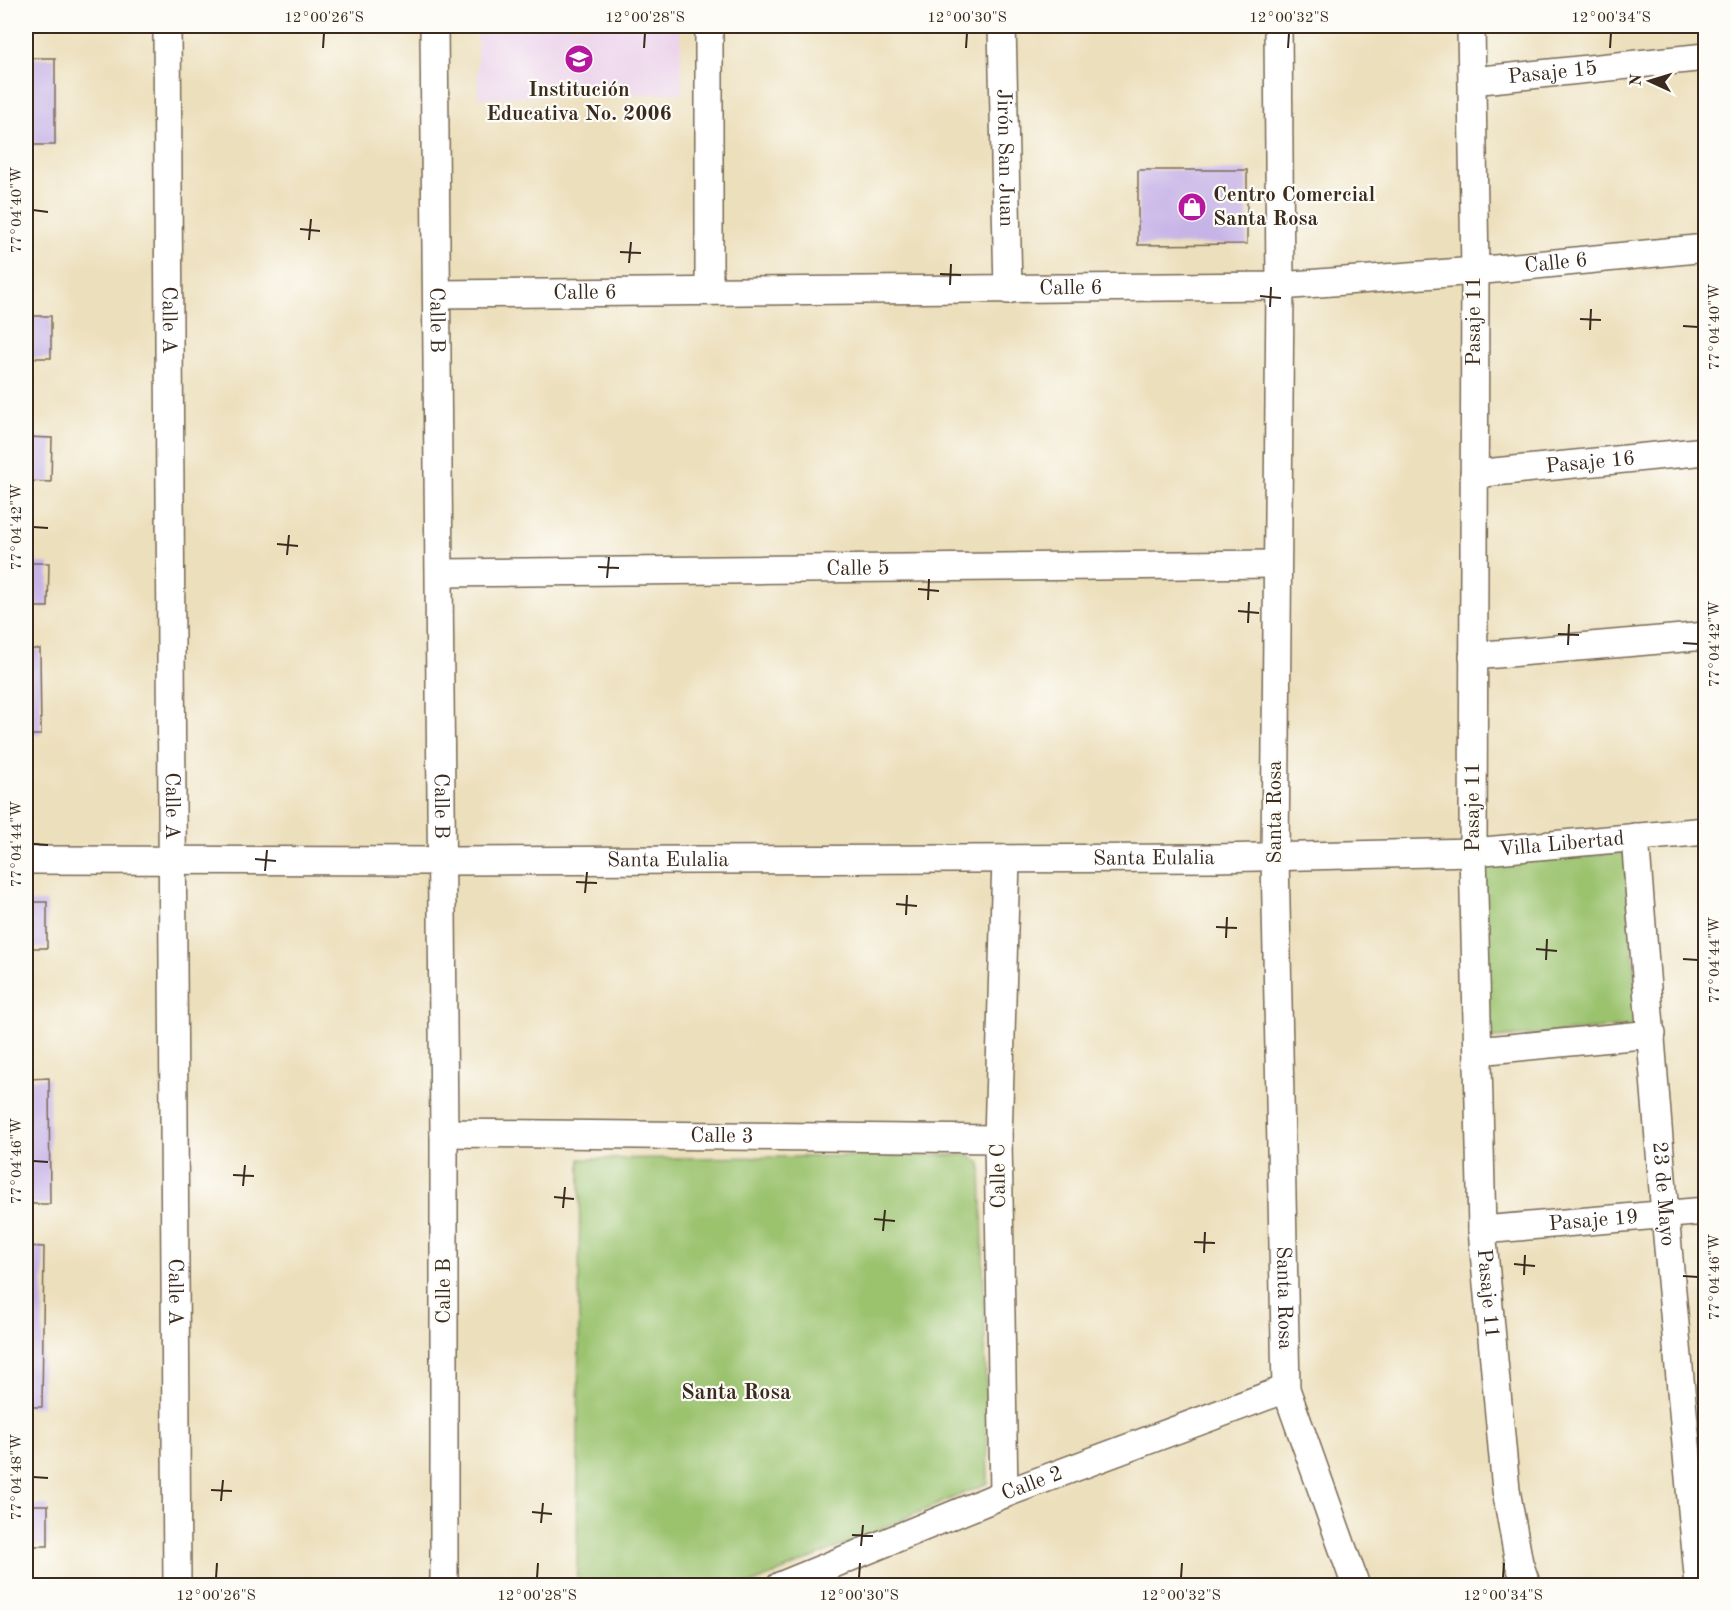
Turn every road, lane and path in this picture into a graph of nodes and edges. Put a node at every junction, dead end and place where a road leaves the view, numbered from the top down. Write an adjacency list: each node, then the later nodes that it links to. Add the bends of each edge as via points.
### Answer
1 (167, 26): 27 (street, Calle A)
2 (434, 26): 14 (street, Calle B)
3 (709, 26): 12 (street)
4 (1002, 26): 13 (street, Jirón San Juan)
5 (1278, 26): 11 (street, Santa Rosa)
6 (1471, 26): 8 (street, Pasaje 11)
7 (1706, 57): 8 (street, Pasaje 15)
8 (1472, 81): 10 (street, Pasaje 11)
9 (1706, 248): 10 (street, Calle 6)
10 (1474, 271): 11 (street, Calle 6); 16 (street, Pasaje 11)
11 (1280, 286): 13 (street, Calle 6); 17 (street, Santa Rosa)
12 (709, 290): 13 (street, Calle 6); 14 (street, Calle 6)
13 (1008, 290)
14 (437, 294): 18 (street, Calle B)
15 (1706, 451): 16 (street, Pasaje 16)
16 (1474, 474): 20 (street, Pasaje 11)
17 (1276, 564): 18 (street, Calle 5); 24 (street, Santa Rosa)
18 (440, 573): 28 (street, Calle B)
19 (1706, 636): 20 (street)
20 (1473, 656): 23 (street, Pasaje 11)
21 (1706, 831): 22 (street, Villa Libertad)
22 (1635, 837): 23 (street, Villa Libertad); 29 (street, 23 de Mayo)
23 (1473, 852): 24 (street, Villa Libertad); 30 (street, Pasaje 11)
24 (1275, 857): 25 (street, Santa Eulalia); 36 (street, Santa Rosa)
25 (1006, 859): 28 (street, Santa Eulalia); 32 (street, Calle C)
26 (26, 860): 27 (street, Santa Eulalia)
27 (173, 861): 28 (street, Santa Eulalia); 38 (street, Calle A)
28 (442, 861): 31 (street, Calle B)
29 (1652, 1034): 30 (street); 34 (street, 23 de Mayo)
30 (1478, 1051): 35 (street, Pasaje 11)
31 (444, 1133): 32 (street, Calle 3); 39 (street, Calle B)
32 (998, 1139): 37 (street, Calle C)
33 (1706, 1211): 34 (street, Pasaje 19)
34 (1665, 1215): 35 (street, Pasaje 19); 43 (street, 23 de Mayo)
35 (1482, 1230): 42 (street, Pasaje 11, via 1506,1490 1518,1563)
36 (1286, 1389): 37 (street, Calle 2); 41 (street, Santa Rosa)
37 (1004, 1494): 40 (street, Calle 2)
38 (177, 1586)
39 (444, 1586)
40 (780, 1586)
41 (1356, 1586)
42 (1527, 1586)
43 (1699, 1586)

